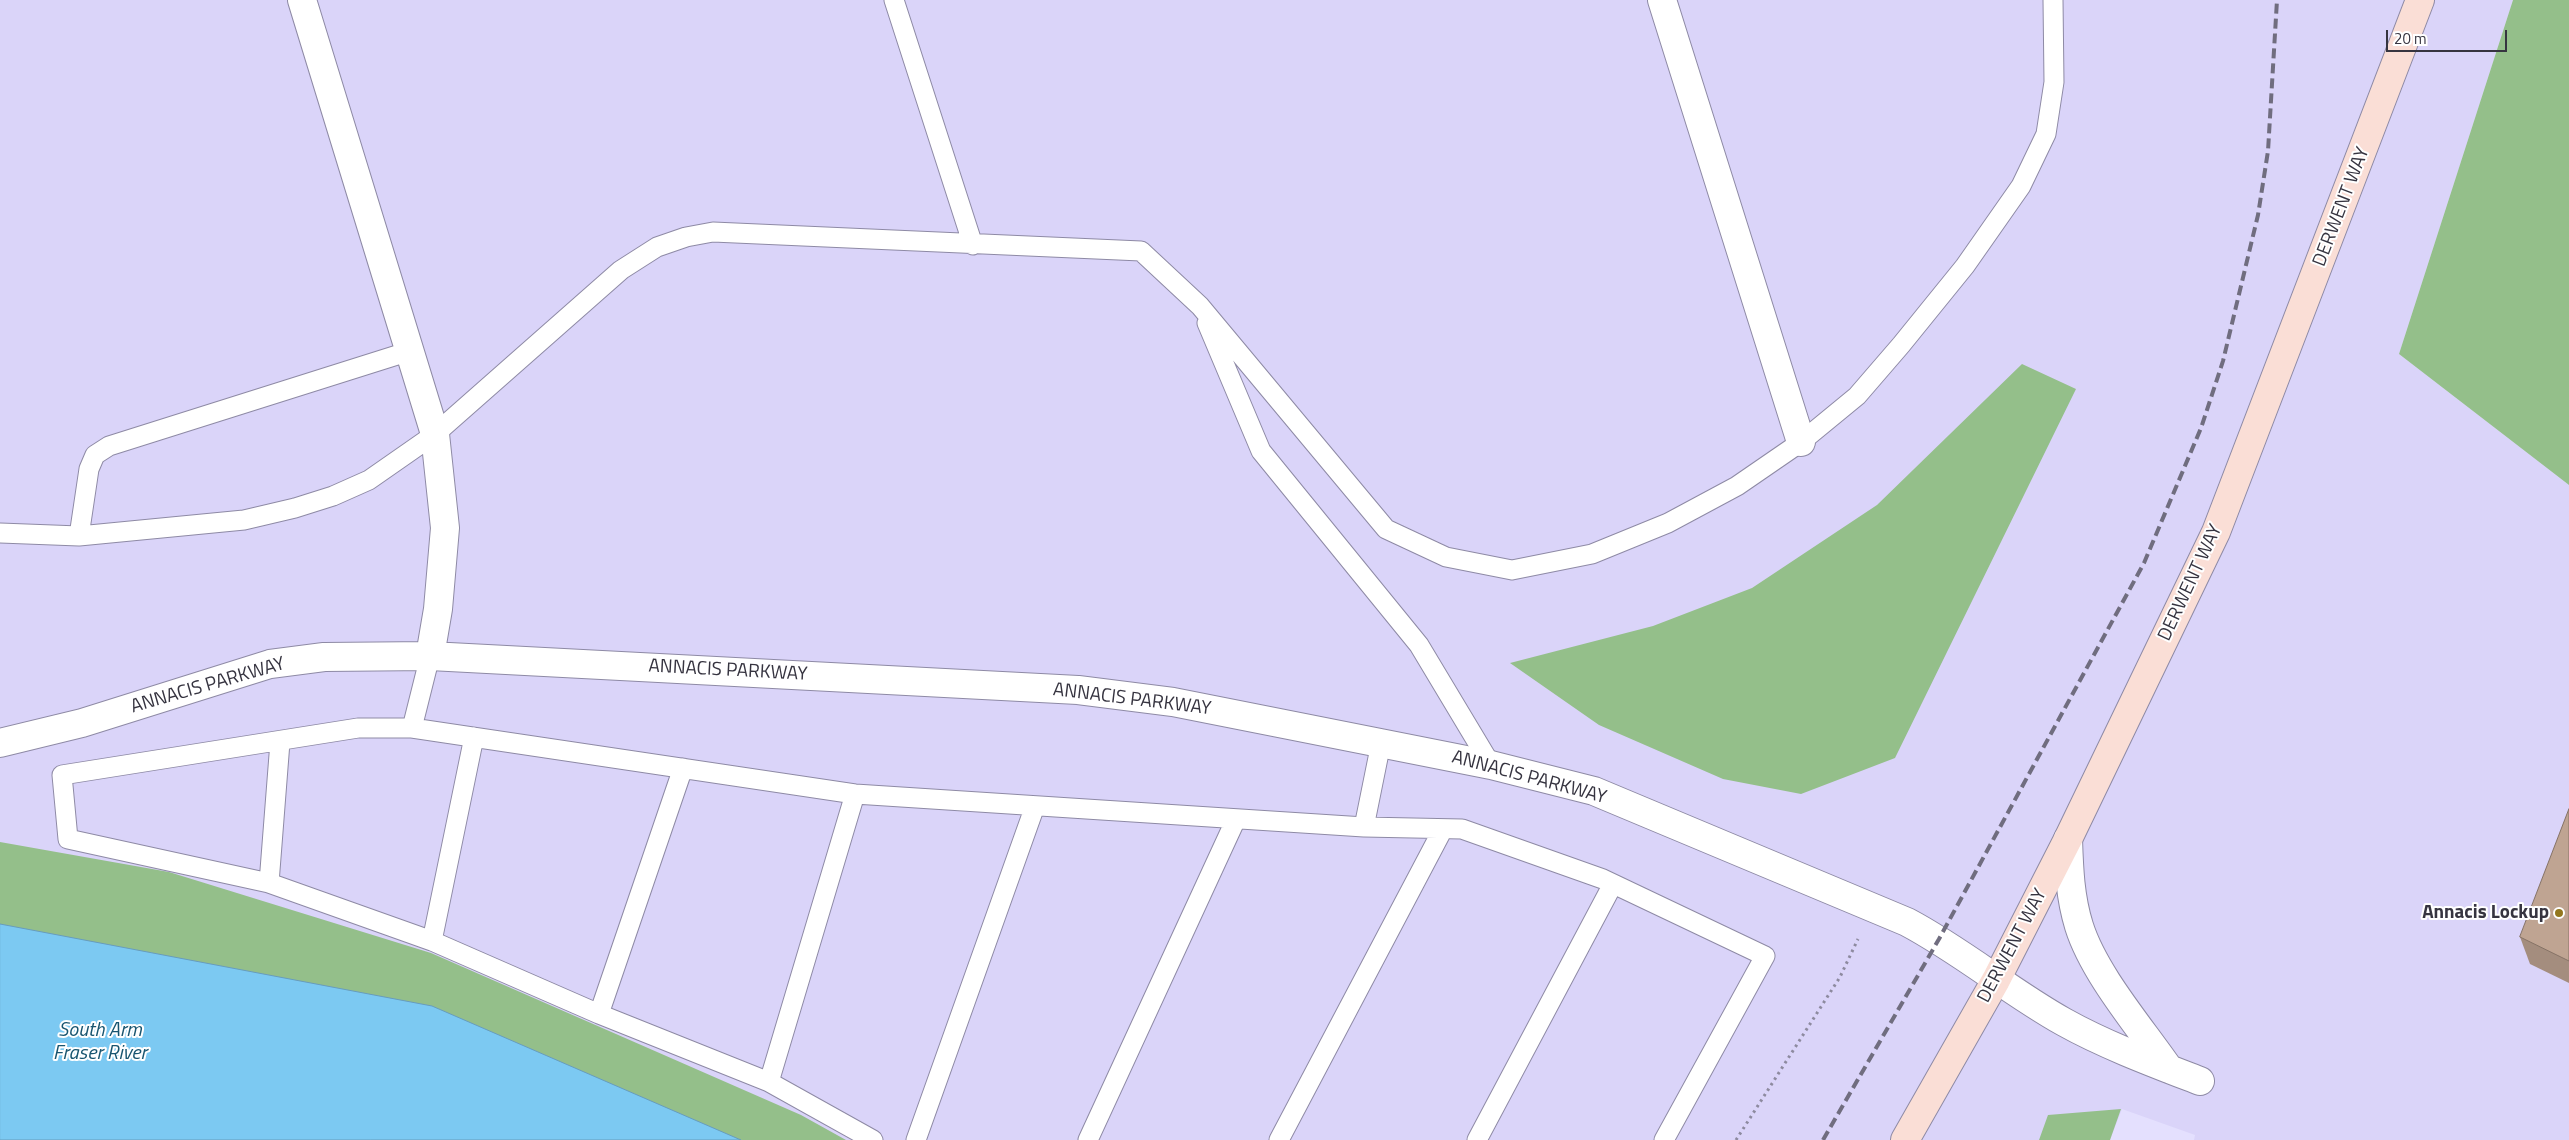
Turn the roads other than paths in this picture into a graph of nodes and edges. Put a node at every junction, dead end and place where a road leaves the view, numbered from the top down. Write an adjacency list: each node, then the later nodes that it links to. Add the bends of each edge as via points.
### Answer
1 (302, 0): 8 (street)
2 (894, 0): 6 (lane)
3 (1662, 0): 10 (street)
4 (2053, 0): 10 (lane, via 2054,82 2046,134 2021,186 1964,266 1863,389)
5 (2420, 0): 26 (main road, DERWENT WAY, via 2216,532)
6 (973, 245): 7 (lane, via 1141,252); 9 (lane, via 713,232 657,247 621,270)
7 (1200, 306): 10 (lane, via 1386,529 1446,557 1512,570 1592,554 1668,523 1737,486); 19 (lane, via 1261,451 1419,645)
8 (410, 350): 9 (street); 12 (lane, via 108,446 95,454 88,469)
9 (435, 434): 12 (lane, via 369,480 295,508 244,520); 13 (street, via 445,528)
10 (1801, 442)
11 (0, 533): 12 (lane)
12 (78, 536)
13 (430, 656): 14 (lane); 17 (street, ANNACIS PARKWAY, via 324,657 270,664 82,723); 18 (street, ANNACIS PARKWAY, via 1078,690 1173,702)
14 (412, 728): 15 (lane); 16 (lane, via 358,728)
15 (474, 737): 20 (lane); 29 (lane)
16 (280, 742): 27 (lane); 27 (lane, via 62,776 68,839)
17 (0, 743)
18 (1381, 743): 19 (street, ANNACIS PARKWAY); 24 (lane)
19 (1491, 765): 30 (street, ANNACIS PARKWAY, via 1594,791 1873,907 1939,939)
20 (683, 768): 21 (lane); 31 (lane)
21 (855, 794): 22 (lane); 34 (lane)
22 (1035, 806): 23 (lane); 36 (lane)
23 (1236, 819): 24 (lane); 37 (lane)
24 (1364, 827): 25 (lane)
25 (1443, 829): 28 (lane, via 1462,829); 38 (lane)
26 (2068, 839): 30 (main road, DERWENT WAY); 32 (street, via 2069,883 2079,927 2098,966)
27 (269, 883): 29 (lane)
28 (1613, 884): 39 (lane); 40 (lane, via 1765,956)
29 (432, 941): 31 (lane)
30 (1996, 980): 32 (street, ANNACIS PARKWAY, via 2065,1022); 41 (main road, DERWENT WAY)
31 (600, 1014): 34 (lane)
32 (2169, 1068): 33 (street, ANNACIS PARKWAY)
33 (2200, 1081)
34 (769, 1082): 35 (lane)
35 (873, 1140)
36 (916, 1140)
37 (1088, 1140)
38 (1279, 1140)
39 (1477, 1140)
40 (1664, 1140)
41 (1905, 1140)

